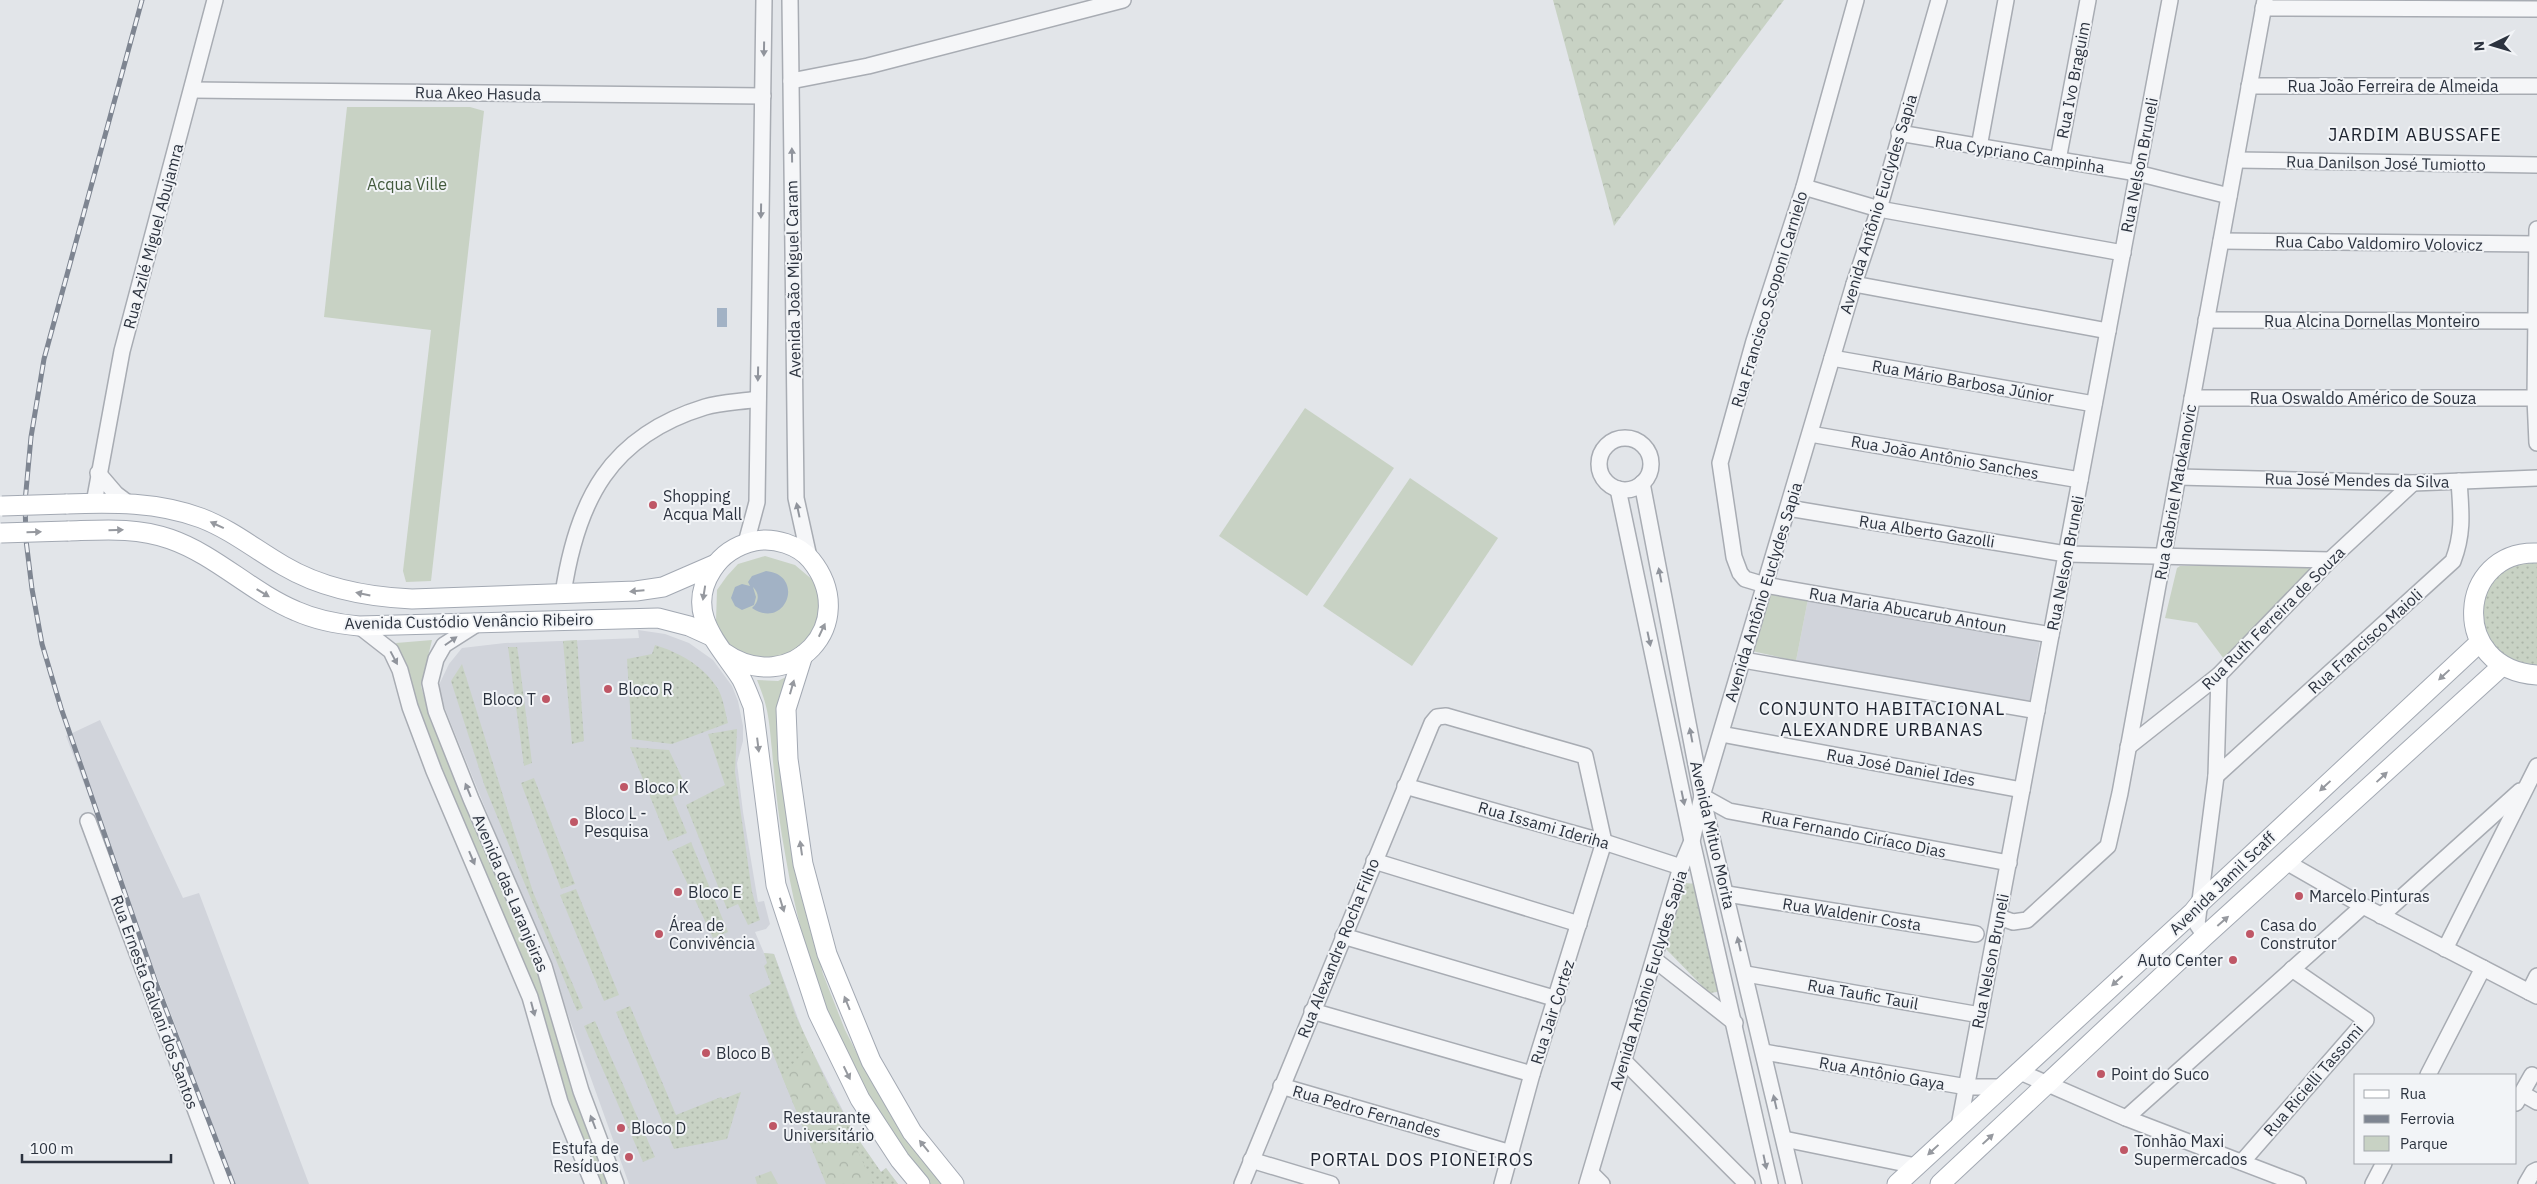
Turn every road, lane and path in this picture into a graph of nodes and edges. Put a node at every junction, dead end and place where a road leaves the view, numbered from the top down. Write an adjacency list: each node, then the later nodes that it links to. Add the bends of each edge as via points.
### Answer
1 (215, 0): 15 (street, Rua Azilé Miguel Abujamra)
2 (764, 0): 16 (street, Avenida João Miguel Caram, one-way to 16)
3 (790, 0): 12 (street, Avenida João Miguel Caram)
4 (1123, 0): 12 (street, via 868,66)
5 (1856, 0): 23 (street, Rua Francisco Scoponi Carnielo)
6 (1939, 0): 17 (street, Avenida Antônio Euclydes Sapia)
7 (2006, 0): 18 (street)
8 (2088, 0): 19 (street, Rua Ivo Braguim)
9 (2170, 0): 22 (street, Rua Nelson Bruneli)
10 (2264, 4): 11 (street); 13 (street, Rua Gabriel Matokanovic)
11 (2537, 9)
12 (791, 81): 58 (street, Avenida João Miguel Caram, one-way to 12, via 796,498)
13 (2249, 86): 14 (street, Rua João Ferreira de Almeida); 20 (street, Rua Gabriel Matokanovic)
14 (2537, 86)
15 (193, 90): 16 (street, Rua Akeo Hasuda); 41 (street, Rua Azilé Miguel Abujamra, via 122,351)
16 (763, 96): 37 (street, Avenida João Miguel Caram, one-way to 37)
17 (1899, 133): 18 (street, Rua Cypriano Campinha); 25 (street, Avenida Antônio Euclydes Sapia)
18 (1979, 147): 19 (street, Rua Cypriano Campinha)
19 (2058, 160): 22 (street, Rua Cypriano Campinha)
20 (2236, 160): 21 (street, Rua Danilson José Tumiotto); 24 (street, Rua Gabriel Matokanovic)
21 (2537, 165)
22 (2138, 173): 24 (street, Rua Cypriano Campinha); 29 (street, Rua Nelson Bruneli)
23 (1804, 187): 25 (street); 61 (street, Rua Francisco Scoponi Carnielo, via 1754,341 1720,464 1734,557 1745,579)
24 (2229, 196): 27 (street, Rua Gabriel Matokanovic)
25 (1879, 209): 29 (street); 30 (street, Avenida Antônio Euclydes Sapia)
26 (2537, 229): 28 (street)
27 (2221, 241): 28 (street, Rua Cabo Valdomiro Volovicz); 31 (street, Rua Gabriel Matokanovic)
28 (2537, 244): 32 (street)
29 (2123, 252): 33 (street, Rua Nelson Bruneli)
30 (1854, 284): 33 (street); 34 (street, Avenida Antônio Euclydes Sapia)
31 (2206, 320): 32 (street, Rua Alcina Dornellas Monteiro); 35 (street, Rua Gabriel Matokanovic)
32 (2536, 321): 36 (street)
33 (2108, 331): 38 (street, Rua Nelson Bruneli)
34 (1832, 358): 38 (street, Rua Mário Barbosa Júnior); 39 (street, Avenida Antônio Euclydes Sapia)
35 (2192, 398): 36 (street, Rua Oswaldo Américo de Souza); 42 (street, Rua Gabriel Matokanovic)
36 (2534, 398): 40 (street)
37 (758, 399): 54 (street, Avenida João Miguel Caram, via 757,502); 62 (street, via 707,407 680,416 656,426 629,447 605,472 593,493 571,550)
38 (2094, 404): 44 (street, Rua Nelson Bruneli)
39 (1810, 434): 44 (street, Rua João Antônio Sanches); 52 (street, Avenida Antônio Euclydes Sapia)
40 (2537, 444)
41 (98, 473): 49 (street, Rua Azilé Miguel Abujamra); 50 (street)
42 (2178, 477): 47 (street, Rua José Mendes da Silva); 57 (street, Rua Gabriel Matokanovic)
43 (2537, 478): 45 (street, Rua José Mendes da Silva)
44 (2080, 480): 56 (street, Rua Nelson Bruneli)
45 (2459, 481): 47 (street, Rua José Mendes da Silva); 78 (street, Rua Francisco Maioli, via 2462,525 2453,561)
46 (1642, 483): 48 (street, via 1630,490); 48 (street, via 1650,473 1650,456 1642,444 1621,438 1608,443 1599,458 1600,472 1606,482); 82 (street, Avenida Mituo Morita, one-way to 46)
47 (2413, 483): 59 (street, Rua Ruth Ferreira de Souza)
48 (1618, 489): 84 (street, Avenida Mituo Morita, one-way to 84)
49 (94, 502): 50 (main road, Avenida Custódio Venâncio Ribeiro); 51 (main road, Avenida Custódio Venâncio Ribeiro, bridge)
50 (128, 503): 62 (main road, Avenida Custódio Venâncio Ribeiro, one-way to 50, via 412,599 366,595 331,587 301,574 241,537 202,518)
51 (1, 506)
52 (1788, 508): 56 (street, Rua Alberto Gazolli); 61 (street, Avenida Antônio Euclydes Sapia)
53 (1, 534): 64 (main road, Avenida Custódio Venâncio Ribeiro, one-way to 64, bridge, via 128,529 172,540 200,553 296,612 331,623)
54 (746, 543): 58 (main road, via 772,541 791,546); 60 (main road)
55 (2537, 552): 67 (main road, via 2511,556 2484,577 2473,609 2474,626)
56 (2066, 554): 57 (street, Rua Alberto Gazolli); 65 (street, Rua Nelson Bruneli)
57 (2163, 556): 59 (street, Rua Alberto Gazolli); 76 (street, Rua Gabriel Matokanovic)
58 (809, 557): 69 (main road, one-way to 58, via 821,634 829,608 827,589)
59 (2330, 560): 72 (street, Rua Ruth Ferreira de Souza)
60 (716, 564): 62 (main road, Avenida Custódio Venâncio Ribeiro, one-way to 62, via 656,588); 66 (main road, one-way to 66, via 705,583 702,604)
61 (1765, 586): 65 (street, Rua Maria Abucarub Antoun); 70 (street, Avenida Antônio Euclydes Sapia)
62 (563, 594)
63 (481, 622): 64 (main road, Avenida Custódio Venâncio Ribeiro); 66 (main road, Avenida Custódio Venâncio Ribeiro, via 658,618); 135 (street, Avenida das Laranjeiras, one-way to 63, via 581,1091 544,966 436,711 430,682 436,659 444,645)
64 (359, 626): 134 (street, Avenida das Laranjeiras, one-way to 134, via 391,651 400,670 434,771 530,997 560,1102)
65 (2051, 635): 74 (street, Rua Nelson Bruneli)
66 (711, 636): 68 (main road)
67 (2480, 642): 71 (main road, via 2489,656); 91 (main road, Avenida Jamil Scaff, one-way to 91)
68 (723, 652): 69 (main road, via 735,660 762,668 790,663); 136 (main road, one-way to 136, via 742,681 753,706 776,885 818,1013 860,1099)
69 (803, 655): 137 (main road, one-way to 69, via 912,1132 871,1061 827,954 803,864 788,759 786,709)
70 (1743, 660): 74 (street); 75 (street, Avenida Antônio Euclydes Sapia)
71 (2502, 666): 73 (main road, via 2521,674); 88 (main road, Avenida Jamil Scaff, one-way to 71)
72 (2219, 675): 76 (street, Rua Ruth Ferreira de Souza); 78 (street)
73 (2537, 675)
74 (2037, 711): 81 (street, Rua Nelson Bruneli)
75 (1721, 734): 81 (street, Rua José Daniel Ides); 82 (street, Avenida Antônio Euclydes Sapia)
76 (2128, 747): 94 (street, Rua Gabriel Matokanovic, via 2108,846 2027,920 2013,922)
77 (2537, 766): 79 (street)
78 (2216, 776): 91 (street)
79 (2526, 785): 93 (street); 99 (street)
80 (1405, 786): 85 (street, Rua Issami Ideriha); 85 (street, Rua Alexandre Rocha Filho, via 1432,723 1440,716 1450,716 1585,756); 86 (street, Rua Alexandre Rocha Filho)
81 (2022, 790): 87 (street, Rua Nelson Bruneli)
82 (1702, 796): 84 (street, Avenida Antônio Euclydes Sapia); 87 (street, Rua Fernando Ciríaco Dias, via 1729,811); 90 (street, Avenida Mituo Morita)
83 (88, 821): 133 (street, Rua Ernesta Galvani dos Santos)
84 (1692, 841): 89 (street, Avenida Antônio Euclydes Sapia); 109 (street, Avenida Mituo Morita)
85 (1604, 842): 89 (street, Rua Issami Ideriha); 95 (street, Rua Jair Cortez)
86 (1374, 861): 95 (street); 97 (street, Rua Alexandre Rocha Filho)
87 (2008, 863): 94 (street, Rua Nelson Bruneli)
88 (2288, 863): 92 (street); 98 (main road, Avenida Jamil Scaff, one-way to 88)
89 (1681, 867): 100 (street, Avenida Antônio Euclydes Sapia)
90 (1727, 894): 96 (street, Rua Waldenir Costa); 103 (street, Avenida Mituo Morita, one-way to 90)
91 (2201, 902): 98 (street, via 2197,924); 112 (main road, Avenida Jamil Scaff, one-way to 112)
92 (2363, 906): 93 (street); 102 (street)
93 (2381, 916): 99 (street)
94 (1998, 917): 108 (street, Rua Nelson Bruneli)
95 (1579, 924): 106 (street, Rua Jair Cortez)
96 (1976, 934)
97 (1343, 936): 106 (street); 107 (street, Rua Alexandre Rocha Filho)
98 (2205, 936): 116 (main road, Avenida Jamil Scaff)
99 (2445, 949): 101 (street)
100 (1655, 960): 109 (street); 111 (street, Avenida Antônio Euclydes Sapia)
101 (2483, 968): 105 (street); 114 (street)
102 (2292, 969): 122 (street); 127 (street, Rua Ricielli Tassomi, via 2366,1020)
103 (1746, 974): 108 (street, Rua Taufic Tauil); 110 (street, Avenida Mituo Morita)
104 (2537, 976): 105 (street)
105 (2533, 994)
106 (1557, 998): 113 (street, Rua Jair Cortez)
107 (1312, 1011): 113 (street); 117 (street, Rua Alexandre Rocha Filho)
108 (1980, 1015): 118 (street, Rua Nelson Bruneli)
109 (1735, 1022): 142 (street, Avenida Mituo Morita, one-way to 142)
110 (1764, 1052): 118 (street, Rua Antônio Gaya); 124 (street, Avenida Mituo Morita, one-way to 110)
111 (1624, 1061): 131 (street, Avenida Antônio Euclydes Sapia); 141 (street)
112 (2018, 1071): 116 (street); 119 (main road, Avenida Jamil Scaff)
113 (1532, 1074): 125 (street, Rua Jair Cortez)
114 (2429, 1074)
115 (2532, 1075): 120 (street)
116 (2048, 1083): 122 (street); 145 (main road, Avenida Jamil Scaff, one-way to 116)
117 (1281, 1086): 125 (street, Rua Pedro Fernandes); 126 (street, Rua Alexandre Rocha Filho)
118 (1967, 1087): 119 (street, Rua Antônio Gaya); 123 (street, Rua Nelson Bruneli)
119 (2001, 1087): 123 (main road, Avenida Jamil Scaff)
120 (2519, 1099): 121 (street)
121 (2537, 1102)
122 (2126, 1118): 127 (street)
123 (1959, 1126): 129 (main road, Avenida Jamil Scaff, one-way to 129)
124 (1784, 1138): 129 (street); 143 (street, Avenida Mituo Morita)
125 (1511, 1153): 139 (street, Rua Jair Cortez)
126 (1251, 1160): 132 (street); 138 (street, Rua Alexandre Rocha Filho)
127 (2242, 1162): 146 (street)
128 (2383, 1164): 147 (street)
129 (1916, 1166): 144 (main road, Avenida Jamil Scaff)
130 (2537, 1170): 148 (street)
131 (1589, 1178): 140 (street)
132 (1326, 1183)
133 (223, 1184)
134 (593, 1184)
135 (616, 1184)
136 (920, 1184)
137 (954, 1184)
138 (1242, 1184)
139 (1502, 1184)
140 (1602, 1184)
141 (1747, 1184)
142 (1770, 1184)
143 (1794, 1184)
144 (1897, 1184)
145 (1940, 1184)
146 (2298, 1184)
147 (2373, 1184)
148 (2526, 1184)

